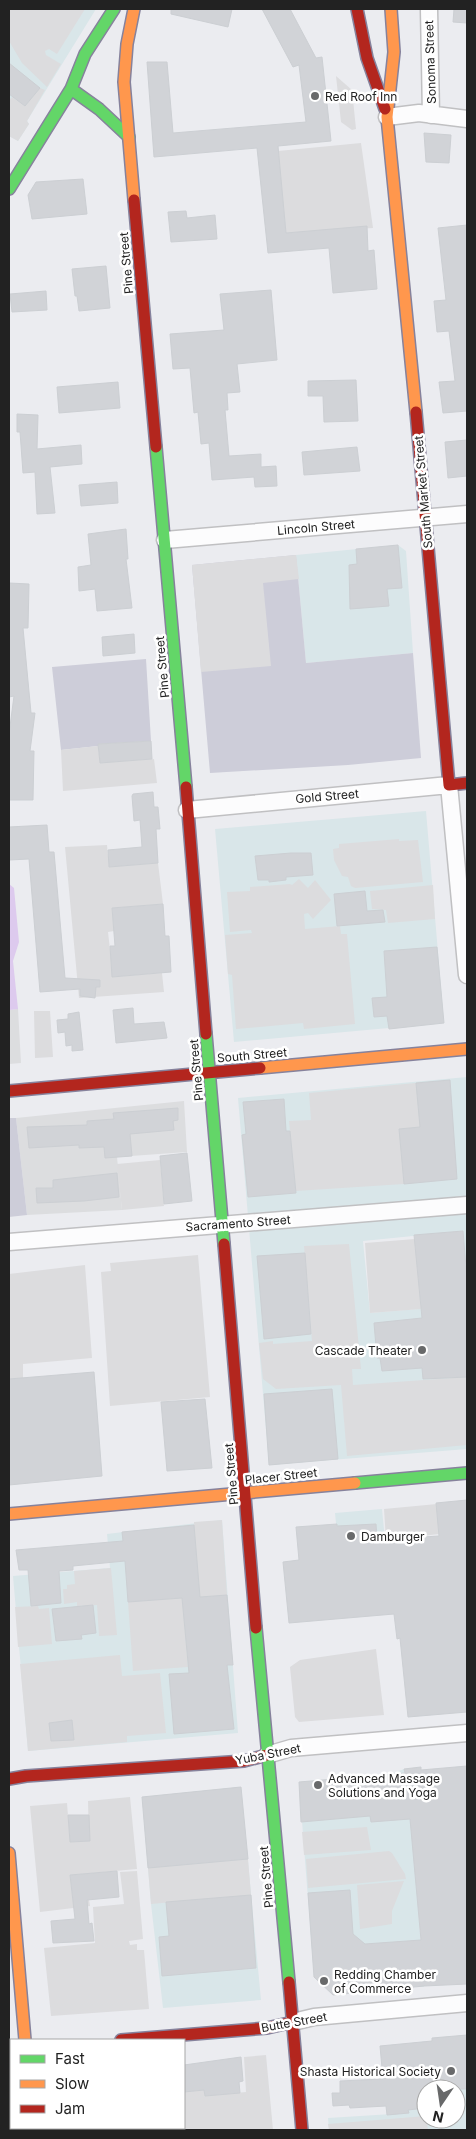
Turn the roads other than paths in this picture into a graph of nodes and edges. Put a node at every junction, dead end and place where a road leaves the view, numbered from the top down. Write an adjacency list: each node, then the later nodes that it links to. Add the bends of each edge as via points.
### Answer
1 (114, 9): 6 (main road, via 86,54)
2 (134, 9): 10 (main road, Pine Street, via 124,82)
3 (357, 9): 8 (main road, via 367,58)
4 (390, 9): 8 (main road, South Market Street, via 394,52)
5 (428, 9): 7 (street, Sonoma Street)
6 (71, 89): 10 (main road); 11 (main road)
7 (431, 115): 8 (street, via 419,113); 9 (street)
8 (387, 117): 13 (main road, South Market Street)
9 (467, 119)
10 (129, 137): 14 (main road, Pine Street)
11 (9, 189)
12 (467, 514): 13 (street, Lincoln Street)
13 (426, 518): 14 (street, Lincoln Street); 16 (main road, South Market Street)
14 (164, 540): 17 (main road, Pine Street)
15 (467, 783): 16 (main road, Gold Street)
16 (449, 785): 17 (street, Gold Street); 18 (street, South Market Street)
17 (187, 810): 20 (main road, Pine Street)
18 (467, 976)
19 (467, 1049): 20 (main road, South Street)
20 (210, 1072): 21 (main road, South Street); 23 (main road, Pine Street)
21 (9, 1090)
22 (467, 1206): 23 (street, Sacramento Street)
23 (223, 1224): 24 (street, Sacramento Street); 26 (main road, Pine Street)
24 (9, 1242)
25 (467, 1473): 26 (main road, Placer Street)
26 (246, 1493): 27 (main road, Placer Street); 29 (main road, Pine Street)
27 (9, 1514)
28 (467, 1733): 29 (street, Yuba Street, via 291,1748)
29 (268, 1755): 30 (main road, Yuba Street, via 244,1761); 33 (main road, Pine Street)
30 (9, 1779)
31 (9, 1853): 34 (main road)
32 (467, 2003): 33 (street, Butte Street, via 314,2017)
33 (293, 2022): 35 (main road, Butte Street, via 267,2028); 36 (main road, Pine Street)
34 (25, 2039)
35 (133, 2039)
36 (302, 2130)

